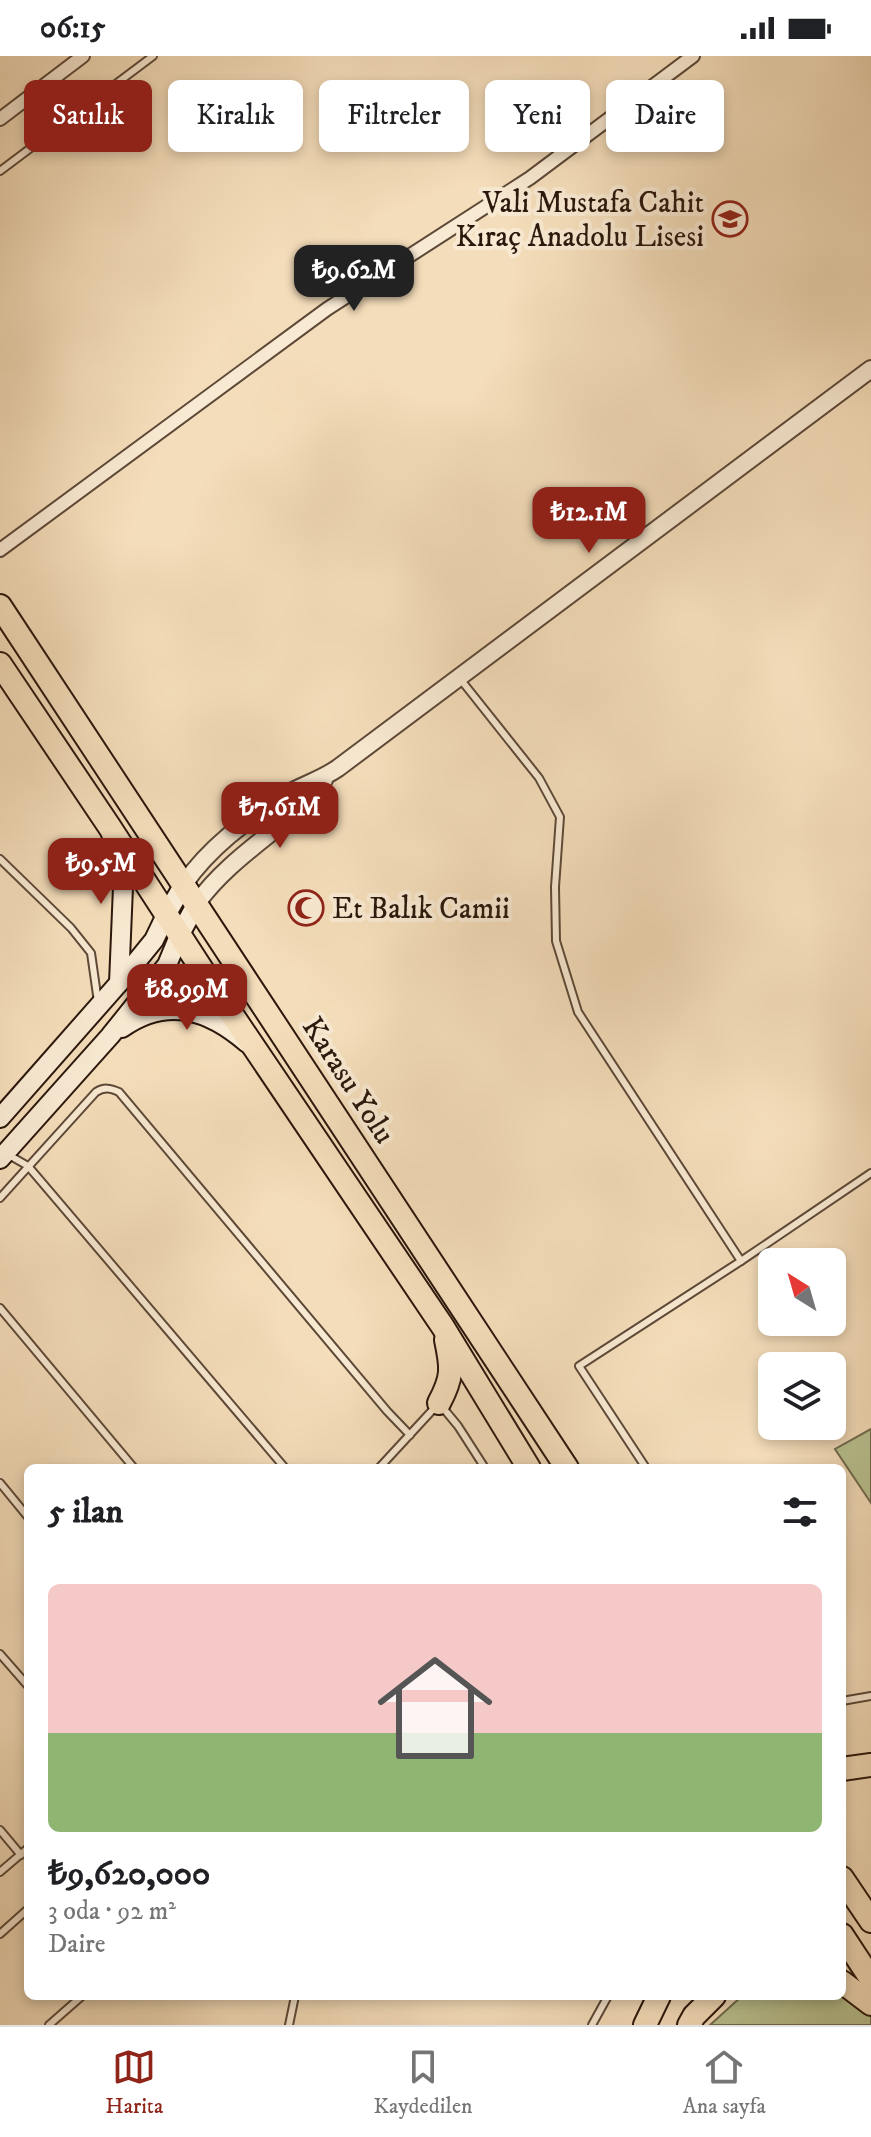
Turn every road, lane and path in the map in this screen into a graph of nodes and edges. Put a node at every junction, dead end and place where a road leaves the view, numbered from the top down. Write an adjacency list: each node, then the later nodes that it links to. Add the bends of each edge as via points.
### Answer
1 (83, 56): 4 (street)
2 (153, 56): 5 (lane)
3 (693, 56): 7 (street, via 530,178 327,309)
4 (0, 119)
5 (0, 171)
6 (871, 369): 10 (street)
7 (0, 550)
8 (0, 606): 14 (highway, Karasu Yolu)
9 (3, 675): 12 (highway, Karasu Yolu)
10 (459, 677): 11 (street); 27 (lane, via 539,778 560,817 556,941 578,1012)
11 (331, 773): 14 (street, via 283,796 213,848); 15 (street, via 298,811 242,855)
12 (109, 826): 16 (highway, Karasu Yolu); 18 (main road, via 123,887)
13 (0, 859): 19 (lane, via 91,953)
14 (184, 884): 15 (highway, Karasu Yolu); 16 (main road)
15 (197, 903): 17 (main road); 37 (highway, Karasu Yolu)
16 (166, 915): 17 (highway, Karasu Yolu); 18 (main road, via 154,940)
17 (179, 936): 20 (main road, via 167,965); 21 (highway, Karasu Yolu)
18 (119, 983): 19 (main road)
19 (98, 1006): 22 (main road)
20 (110, 1036): 21 (main road, via 158,1011 188,1010 228,1029); 23 (main road)
21 (260, 1055): 29 (highway, Karasu Yolu)
22 (0, 1118)
23 (2, 1154): 24 (lane)
24 (28, 1166): 26 (lane); 31 (lane, via 96,1092 119,1092); 33 (lane)
25 (871, 1173): 27 (lane)
26 (0, 1198)
27 (741, 1261): 38 (lane, via 579,1366)
28 (0, 1308): 32 (lane)
29 (443, 1327): 30 (highway, via 450,1384); 36 (highway, Karasu Yolu)
30 (439, 1403): 31 (lane); 35 (lane)
31 (410, 1435): 34 (lane)
32 (131, 1464)
33 (282, 1464)
34 (383, 1464)
35 (482, 1464)
36 (527, 1464)
37 (564, 1464)
38 (643, 1464)
39 (0, 1483): 40 (lane)
40 (24, 1512)
41 (0, 1654): 42 (lane)
42 (24, 1681)
43 (871, 1696): 44 (lane)
44 (846, 1700)
45 (871, 1765): 46 (highway)
46 (846, 1768)
47 (0, 1830): 49 (lane)
48 (24, 1852): 49 (lane)
49 (21, 1855): 50 (lane)
50 (0, 1872)
51 (846, 1884): 53 (highway)
52 (24, 1913): 54 (lane)
53 (871, 1921)
54 (0, 1934)
55 (846, 1941): 56 (highway)
56 (871, 1979)
57 (846, 1985): 63 (highway)
58 (77, 2000): 64 (lane)
59 (294, 2000): 65 (lane)
60 (606, 2000): 66 (lane)
61 (657, 2000): 67 (highway)
62 (710, 2000): 68 (highway)
63 (871, 2004)
64 (49, 2025)
65 (289, 2025)
66 (592, 2025)
67 (645, 2025)
68 (689, 2025)

